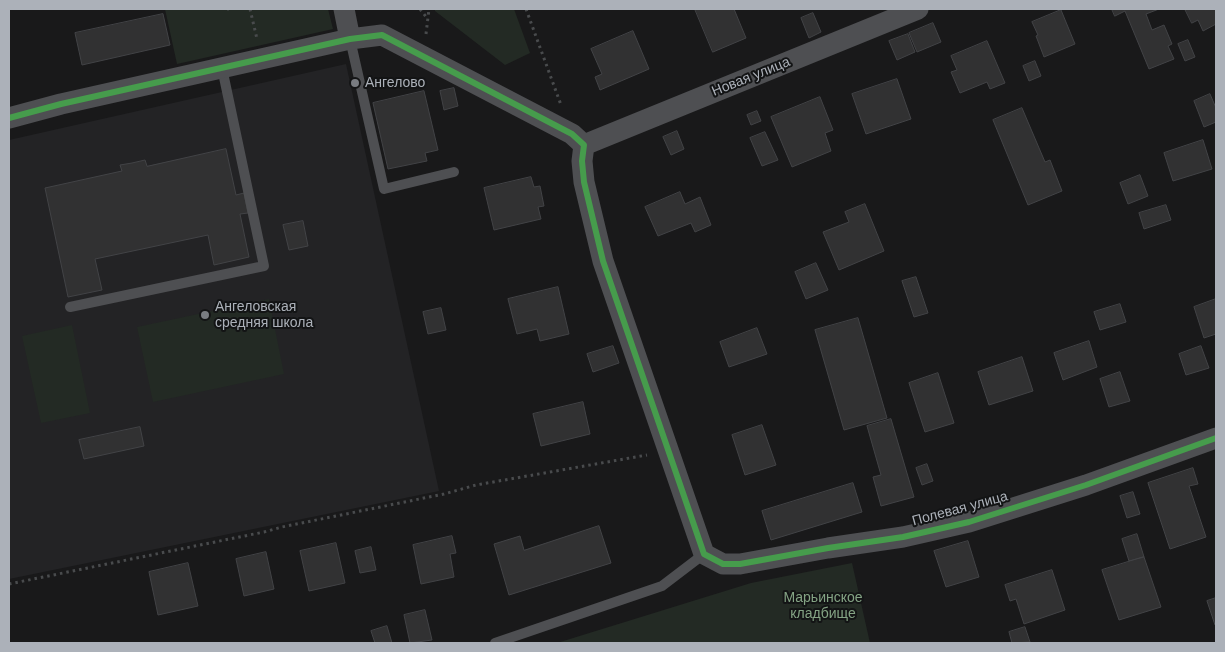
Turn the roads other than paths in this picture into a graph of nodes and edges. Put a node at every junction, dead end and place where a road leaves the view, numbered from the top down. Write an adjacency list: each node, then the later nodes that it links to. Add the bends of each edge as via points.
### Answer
1 (344, 9): 3 (street)
2 (918, 9): 6 (street, Новая улица)
3 (350, 39): 4 (street); 6 (street, via 382,35); 7 (lane, via 384,189)
4 (222, 68): 5 (street); 8 (lane, via 264,266)
5 (9, 118)
6 (578, 140): 10 (street, via 584,182 603,260)
7 (454, 172)
8 (70, 307)
9 (1216, 438): 10 (street, Полевая улица, via 1086,485 969,522 903,537 740,564 723,564)
10 (704, 554): 11 (lane, via 662,586)
11 (496, 643)

